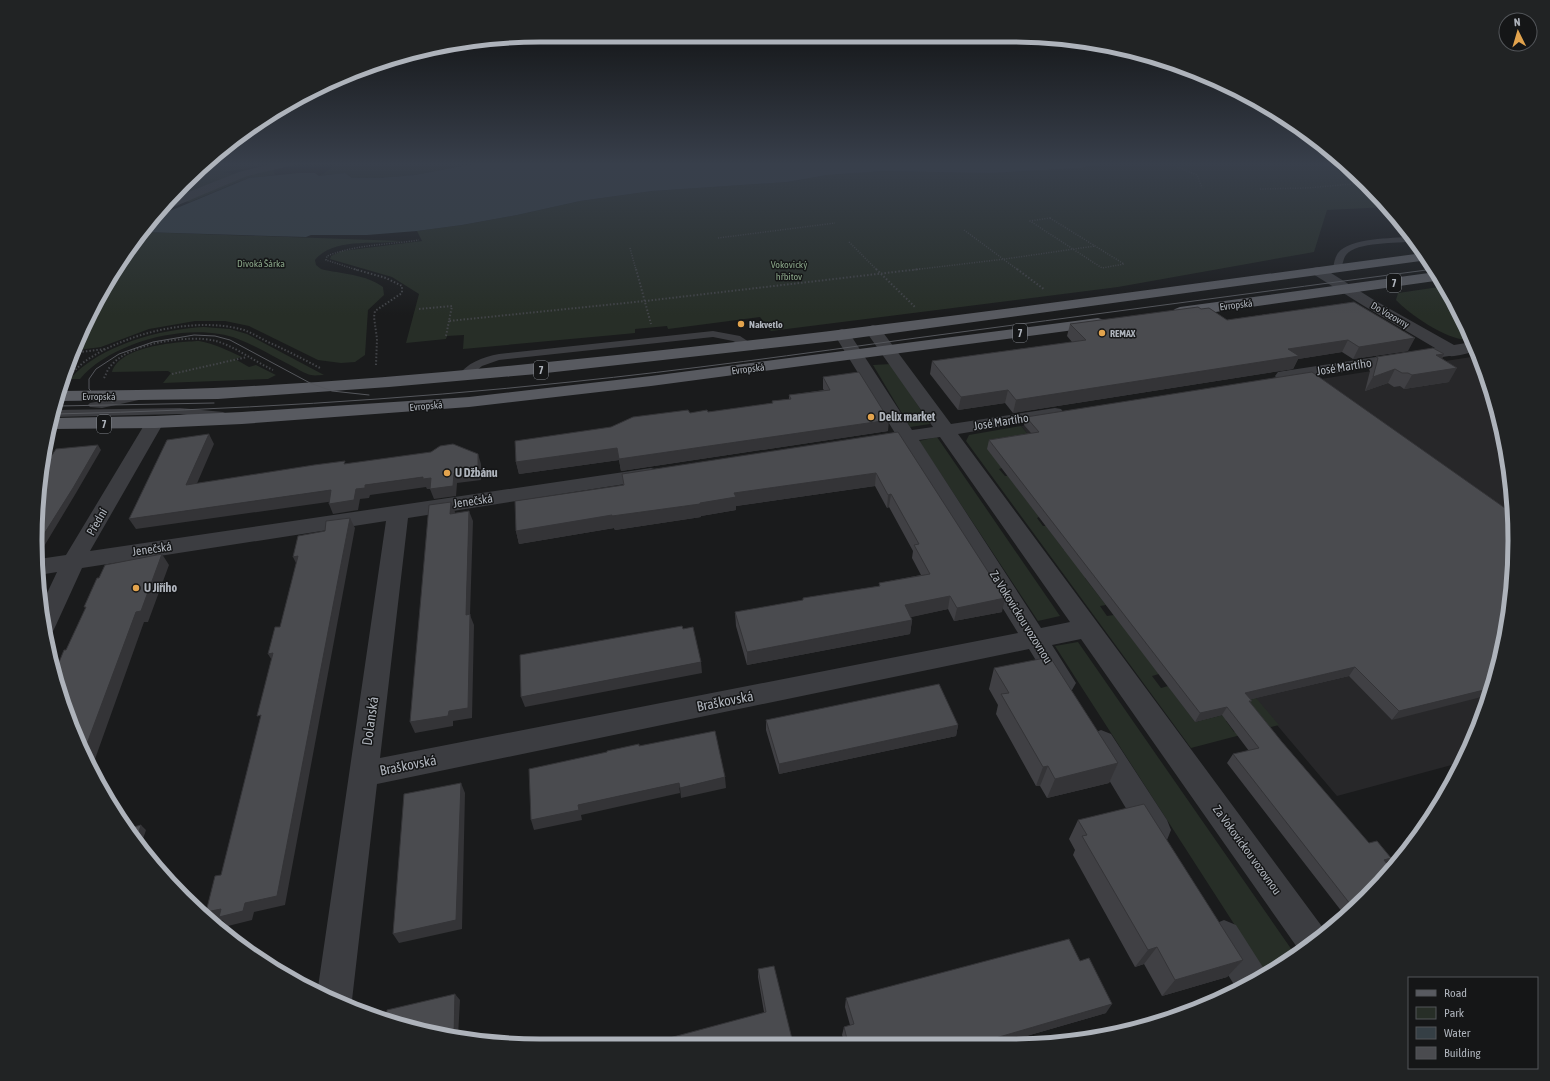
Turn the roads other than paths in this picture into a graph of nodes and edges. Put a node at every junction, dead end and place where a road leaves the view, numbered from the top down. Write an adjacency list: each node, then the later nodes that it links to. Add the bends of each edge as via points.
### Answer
1 (1407, 239): 3 (lane, via 1380,241 1354,247 1342,254)
2 (1420, 258): 3 (main road, Evropská / 7)
3 (1337, 268): 4 (main road, Evropská / 7)
4 (1318, 271): 6 (street, Do Vozovny); 9 (main road, Evropská / 7)
5 (1432, 277): 6 (main road, Evropská / 7)
6 (1348, 289): 7 (main road, Evropská / 7); 13 (street, Do Vozovny, via 1369,303)
7 (1167, 314)
8 (1113, 321): 12 (main road, Evropská / 7)
9 (873, 330): 10 (main road, Evropská / 7); 12 (street, Za Vokovickou vozovnou)
10 (842, 334): 11 (main road, Evropská / 7); 14 (street, Za Vokovickou vozovnou)
11 (750, 346): 15 (main road, Evropská / 7); 15 (lane, via 736,338 713,334 656,340 483,360 471,367)
12 (888, 350): 14 (main road, Evropská / 7); 25 (street, Za Vokovickou vozovnou)
13 (1462, 351): 16 (street, José Martího)
14 (855, 354): 22 (main road, Evropská / 7, via 469,402); 26 (street, Za Vokovickou vozovnou)
15 (462, 377): 18 (main road, Evropská / 7, via 246,392)
16 (1264, 380)
17 (66, 388): 18 (main road, Evropská / 7)
18 (151, 395): 19 (lane, via 102,405)
19 (60, 406)
20 (1070, 410): 25 (street, José Martího)
21 (58, 414): 22 (lane, via 180,411)
22 (242, 418): 23 (main road, Evropská / 7)
23 (155, 422): 24 (main road, Evropská / 7); 30 (street, Přední)
24 (56, 424)
25 (946, 430): 26 (street, José Martího); 33 (street, Za Vokovickou vozovnou)
26 (907, 436): 27 (street); 34 (street, Za Vokovickou vozovnou)
27 (852, 445)
28 (672, 471): 29 (street, Jenečská)
29 (398, 512): 30 (street, Jenečská); 35 (street, Dolanská)
30 (74, 560): 31 (street, Jenečská); 32 (street, Přední)
31 (43, 566)
32 (48, 616)
33 (1088, 628): 34 (street, Braškovská); 38 (street, Za Vokovickou vozovnou)
34 (1035, 639): 35 (street, Braškovská); 36 (street, Za Vokovickou vozovnou)
35 (363, 774): 40 (street, Dolanská)
36 (1171, 854)
37 (1210, 914): 39 (street)
38 (1311, 937)
39 (1250, 977)
40 (335, 994)

